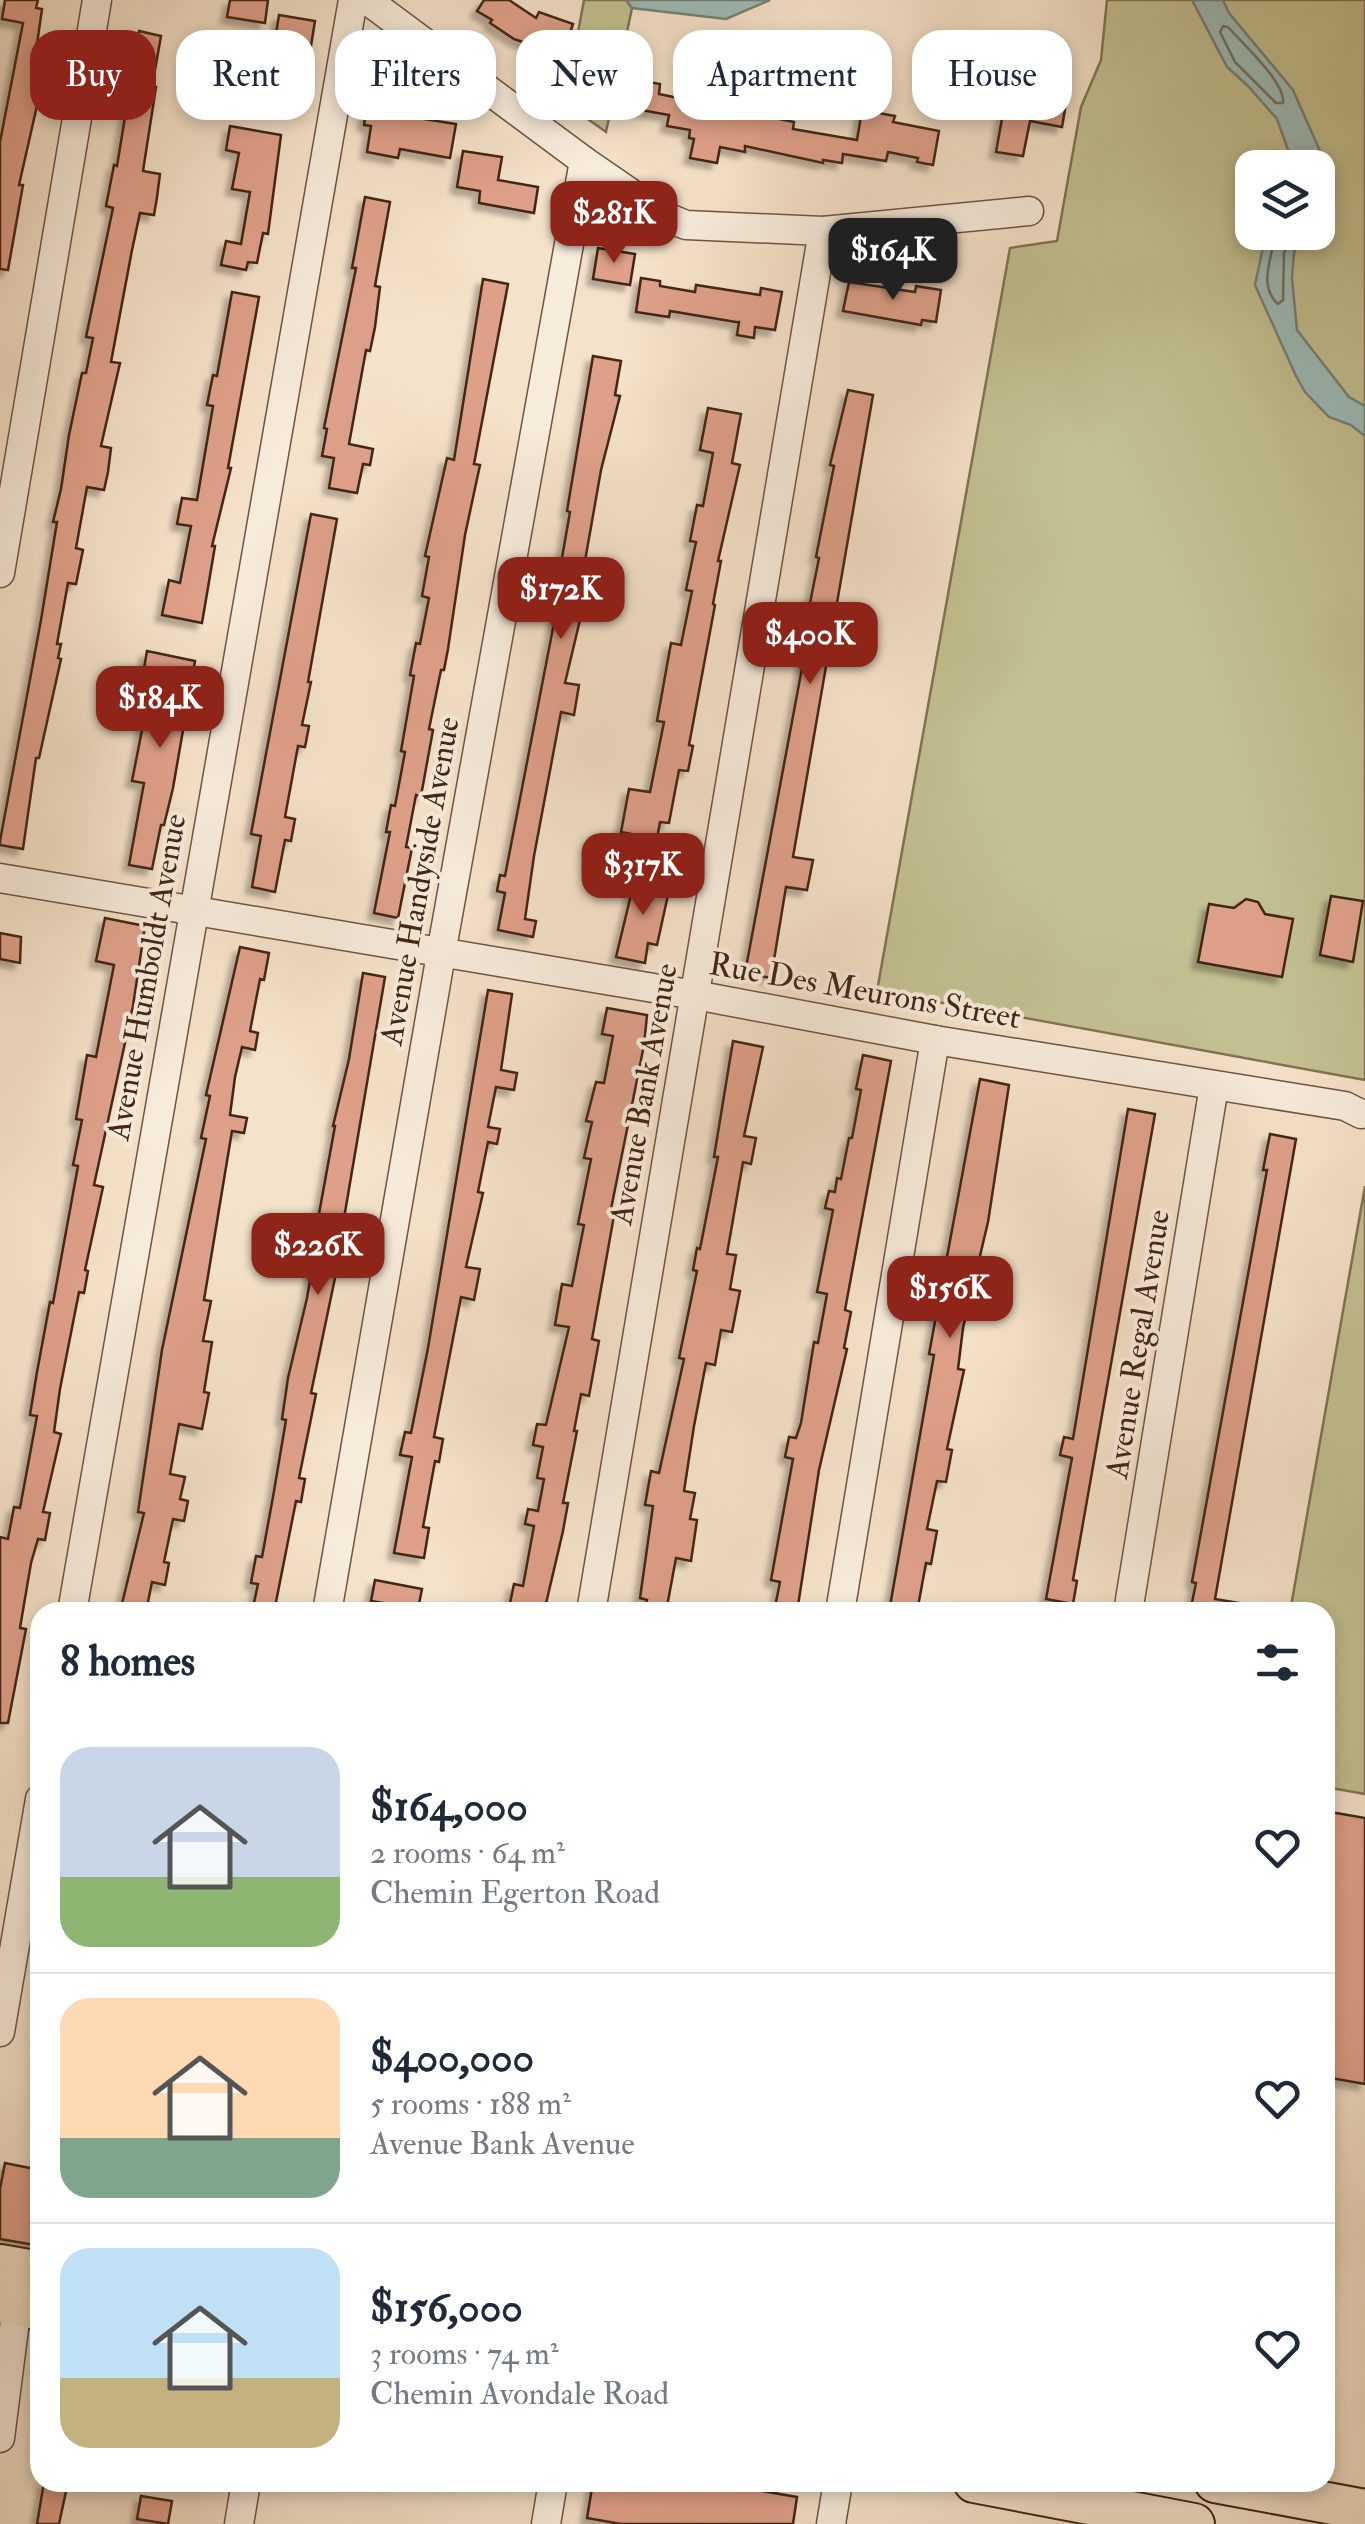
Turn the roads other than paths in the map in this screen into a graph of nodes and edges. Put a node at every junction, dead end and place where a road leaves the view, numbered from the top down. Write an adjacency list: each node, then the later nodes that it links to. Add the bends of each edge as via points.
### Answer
1 (97, 0): 7 (street)
2 (353, 0): 9 (street, Avenue Humboldt Avenue)
3 (367, 0): 4 (street)
4 (584, 162): 6 (street, via 686,224); 10 (street, Avenue Handyside Avenue)
5 (1029, 210): 6 (street)
6 (823, 231): 11 (street, Avenue Bank Avenue)
7 (0, 573)
8 (0, 878): 9 (street, Rue Des Meurons Street)
9 (193, 909): 10 (street, Rue Des Meurons Street); 15 (street, Avenue Humboldt Avenue)
10 (442, 953): 11 (street, Rue Des Meurons Street); 16 (street, Avenue Handyside Avenue)
11 (696, 995): 12 (street, Rue Des Meurons Street); 17 (street, Avenue Bank Avenue)
12 (935, 1040): 13 (street, Rue Des Meurons Street); 18 (street)
13 (1214, 1086): 14 (street, Rue Des Meurons Street); 19 (street, Avenue Regal Avenue)
14 (1362, 1114)
15 (74, 1602)
16 (329, 1602)
17 (593, 1602)
18 (842, 1602)
19 (1130, 1602)
20 (30, 1857): 21 (street)
21 (0, 2032)
22 (0, 2264): 23 (highway)
23 (30, 2270)
24 (19, 2306): 25 (street)
25 (0, 2438)
26 (244, 2492): 33 (street)
27 (552, 2492): 34 (street)
28 (836, 2492): 35 (street)
29 (1017, 2492): 32 (highway)
30 (1269, 2492): 31 (highway)
31 (1365, 2510)
32 (1121, 2517): 36 (highway)
33 (239, 2524)
34 (546, 2524)
35 (831, 2524)
36 (1194, 2524)

